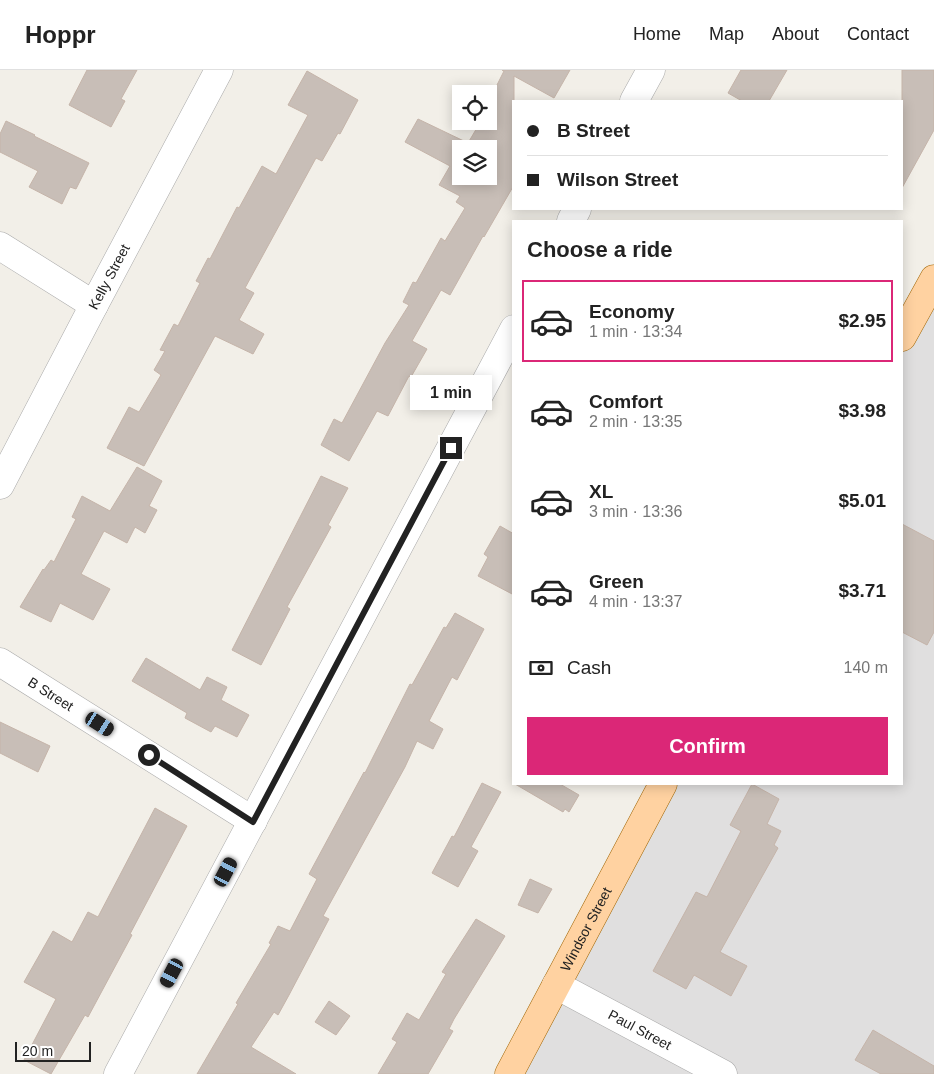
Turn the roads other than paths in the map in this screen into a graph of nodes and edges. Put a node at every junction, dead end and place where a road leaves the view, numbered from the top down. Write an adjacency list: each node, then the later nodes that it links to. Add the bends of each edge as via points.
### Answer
1 (219, 70): 6 (street, Kelly Street)
2 (651, 70): 3 (street)
3 (635, 100)
4 (0, 246): 6 (street)
5 (934, 279): 8 (main road)
6 (94, 305): 9 (street, Kelly Street)
7 (512, 333): 12 (street)
8 (903, 335)
9 (0, 485)
10 (0, 662): 12 (street, B Street)
11 (662, 785): 13 (main road, Windsor Street)
12 (253, 822): 14 (street)
13 (556, 984): 15 (main road, Windsor Street); 16 (street, Paul Street)
14 (118, 1074)
15 (509, 1074)
16 (724, 1074)

